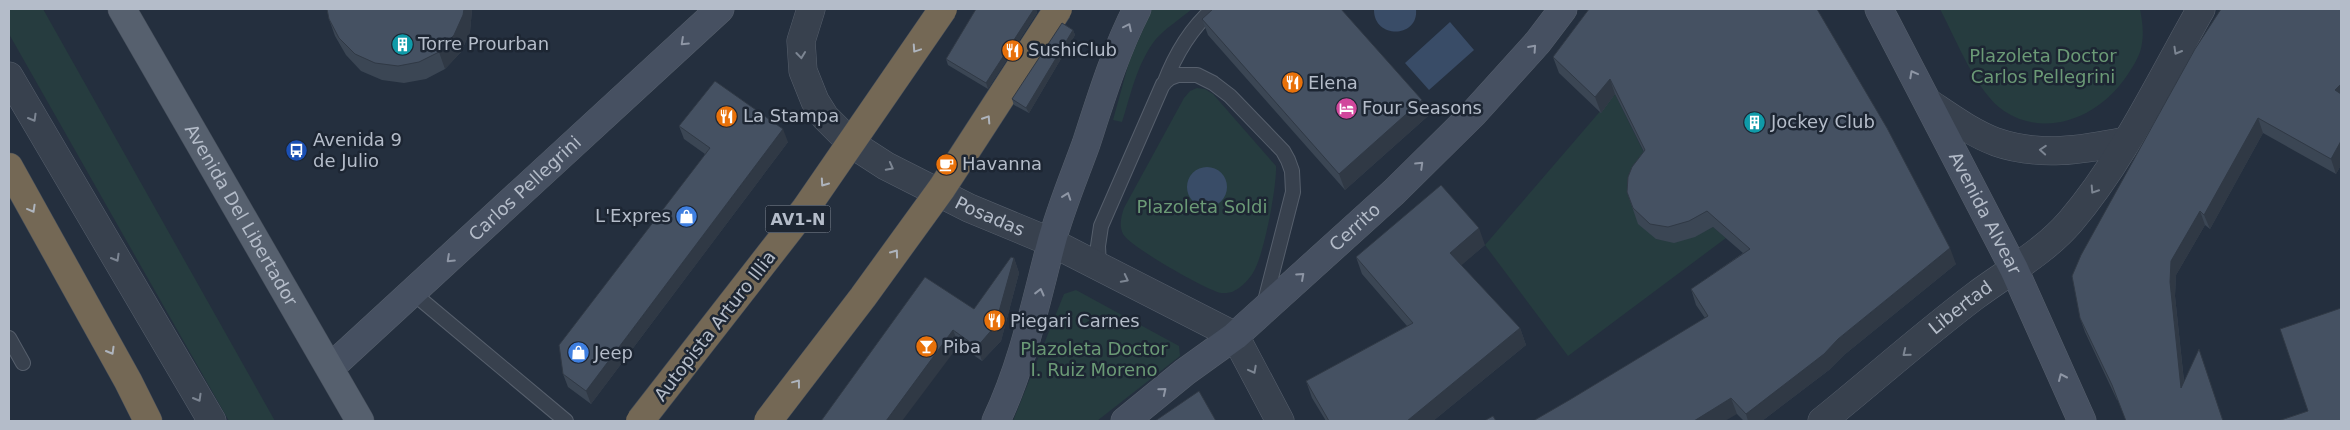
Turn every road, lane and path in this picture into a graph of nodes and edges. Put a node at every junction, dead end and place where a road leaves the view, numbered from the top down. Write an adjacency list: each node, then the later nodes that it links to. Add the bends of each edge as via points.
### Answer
1 (122, 9): 24 (main road, Avenida Del Libertador)
2 (720, 9): 19 (street, Carlos Pellegrini, one-way to 19)
3 (811, 9): 16 (street, Posadas, one-way to 16, via 801,41 803,71 815,101 836,130 886,166 969,208)
4 (944, 9): 29 (highway, Autopista Arturo Illia / AV1-N, one-way to 29, bridge, via 806,208)
5 (1058, 9): 30 (highway, one-way to 5, bridge, via 942,188)
6 (1136, 9): 16 (street, one-way to 6, via 1125,32)
7 (1213, 9): 12 (lane, via 1192,30)
8 (1563, 9): 20 (street, Cerrito, one-way to 8, via 1394,192 1473,114)
9 (1879, 9): 13 (street, Avenida Alvear, one-way to 9)
10 (2202, 9): 14 (street, Libertad, one-way to 14)
11 (9, 76): 26 (street, one-way to 26)
12 (1164, 84): 17 (lane, via 1102,226); 20 (lane, via 1178,75 1197,75 1213,83 1230,96 1288,160 1294,192)
13 (1929, 104): 14 (street, one-way to 13, via 2085,149 2026,149 1996,142 1969,130); 18 (street, Avenida Alvear)
14 (2126, 141): 18 (street, Libertad, one-way to 18, via 2069,223 2047,245)
15 (9, 167): 25 (highway, one-way to 25)
16 (1052, 242): 17 (street, Posadas); 31 (street, one-way to 16, via 1027,342)
17 (1099, 266): 21 (street, Posadas, one-way to 21)
18 (2014, 269): 34 (street, Libertad, one-way to 34, via 1975,296); 35 (street, Avenida Alvear, one-way to 18)
19 (413, 293): 24 (street, Carlos Pellegrini); 28 (lane)
20 (1262, 311): 21 (street, Cerrito)
21 (1235, 336): 32 (street, Cerrito, one-way to 21); 33 (street, one-way to 33)
22 (9, 338): 23 (lane)
23 (23, 363)
24 (330, 368): 27 (main road, Avenida Del Libertador)
25 (148, 421)
26 (212, 421)
27 (360, 421)
28 (566, 421)
29 (640, 421)
30 (768, 421)
31 (996, 421)
32 (1125, 421)
33 (1280, 421)
34 (1822, 421)
35 (2082, 421)

